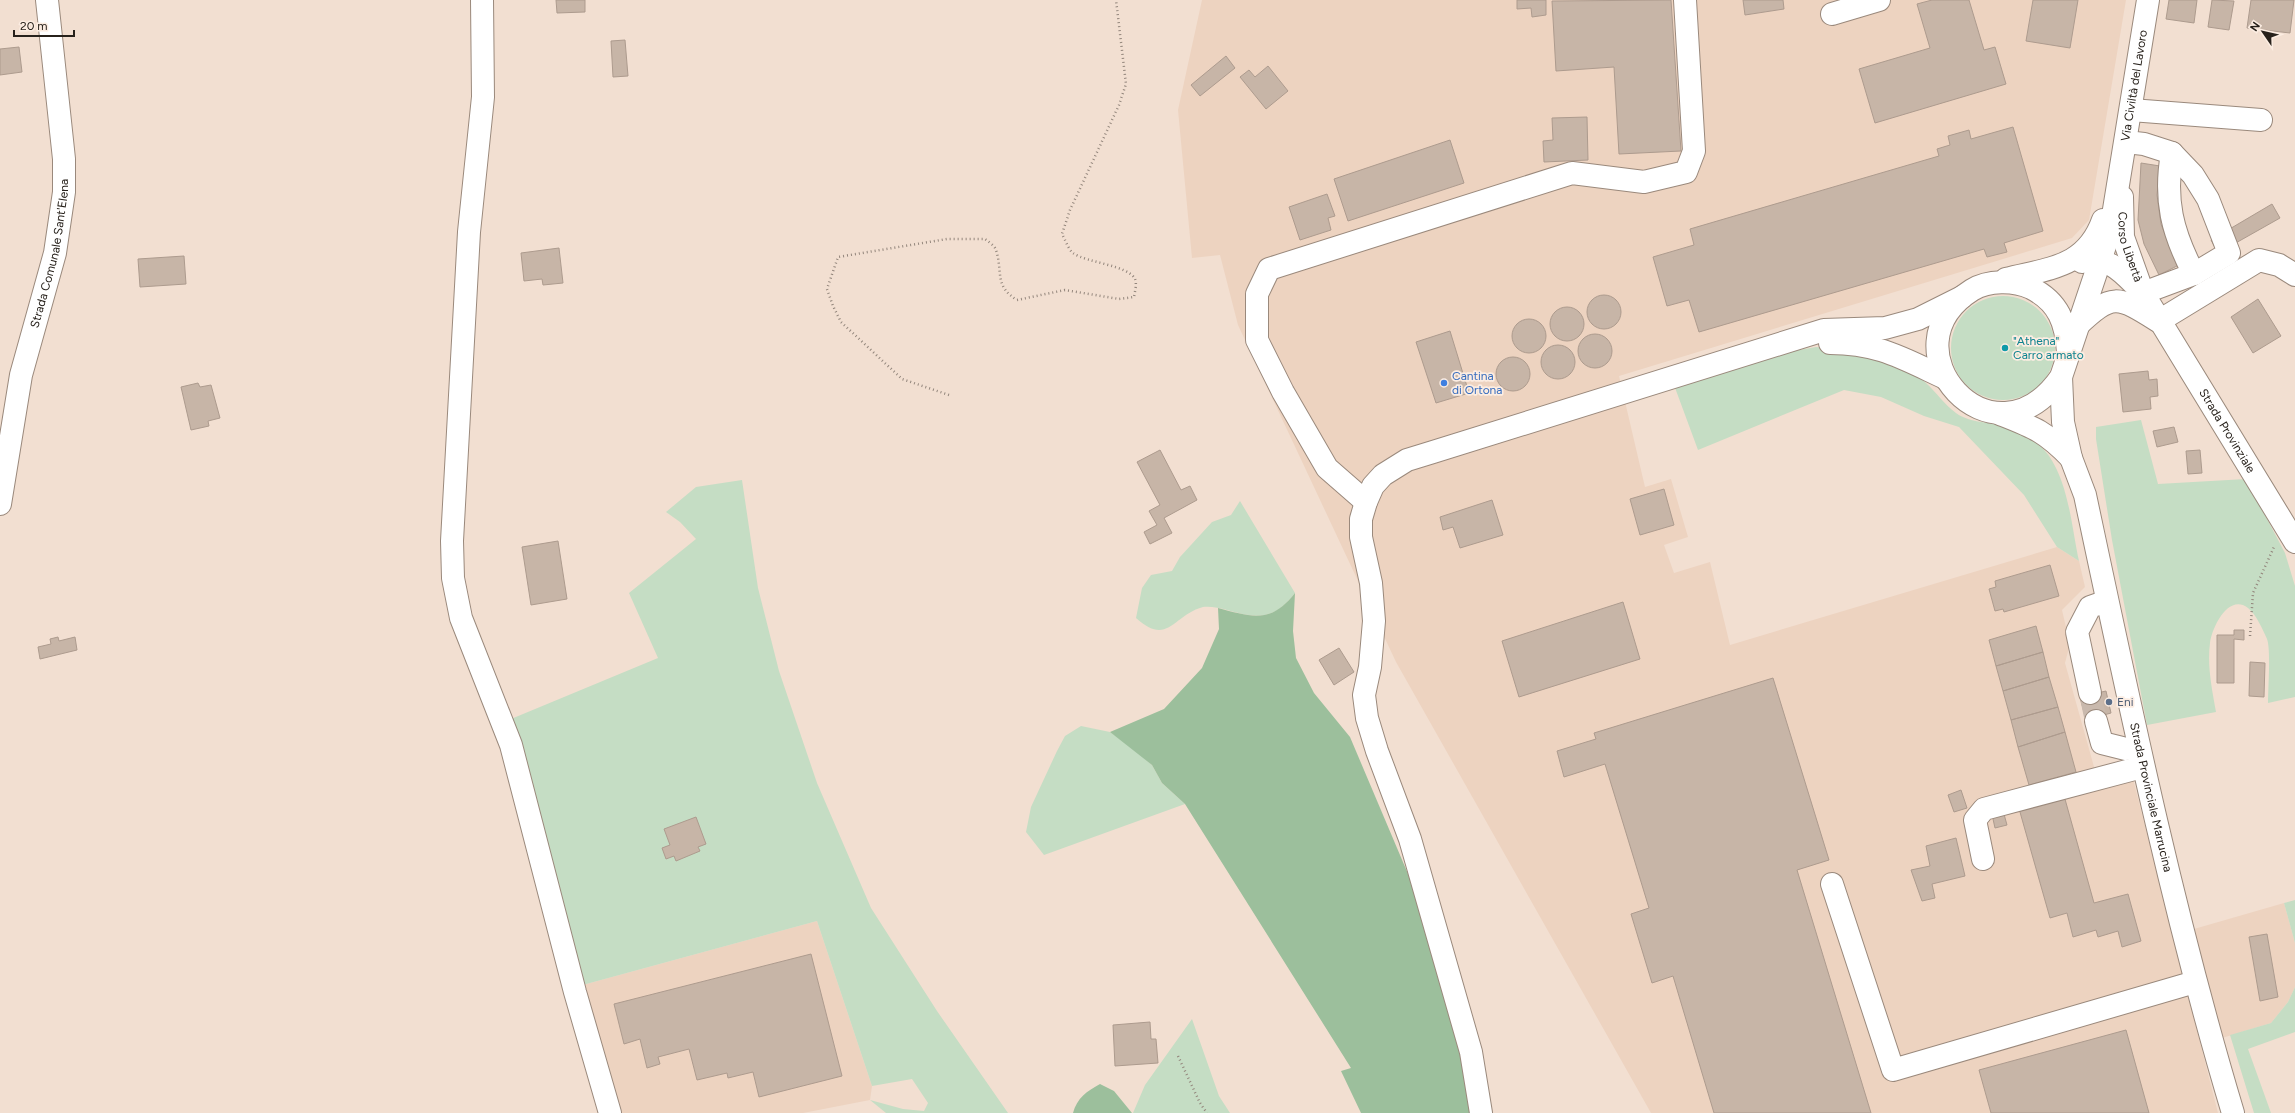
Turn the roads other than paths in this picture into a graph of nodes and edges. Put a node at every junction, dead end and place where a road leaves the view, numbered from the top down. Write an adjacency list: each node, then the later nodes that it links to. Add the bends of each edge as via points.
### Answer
1 (48, 0): 28 (main road, Strada Comunale Sant'Elena, via 64,159 64,192 55,253 21,375)
2 (482, 0): 37 (main road, via 483,97 468,232 452,541 453,578 461,618 511,745 574,992)
3 (1685, 0): 27 (main road, via 1694,152 1686,172 1644,182 1572,173 1269,268 1257,294 1257,340 1283,392 1327,468)
4 (1879, 0): 6 (main road)
5 (2148, 0): 7 (main road, Via Civiltà del Lavoro)
6 (1832, 14)
7 (2131, 110): 8 (main road); 9 (main road, Via Civiltà del Lavoro)
8 (2261, 120)
9 (2126, 142): 10 (main road); 11 (main road, Via Civiltà del Lavoro)
10 (2172, 152): 14 (main road, via 2168,177 2173,226 2180,249); 14 (main road, via 2193,175 2208,199 2229,253)
11 (2122, 168): 12 (main road); 13 (main road, via 2098,234 2086,249); 17 (main road, Corso Libertà, via 2122,237)
12 (2102, 260): 13 (main road); 17 (main road, via 2117,268); 20 (main road)
13 (2064, 265): 16 (main road)
14 (2194, 274): 17 (main road)
15 (2295, 275): 19 (main road, via 2279,265 2259,260)
16 (1992, 283): 18 (main road, via 1976,288); 22 (main road, via 2021,284 2047,299 2064,322)
17 (2143, 293): 19 (main road, Corso Libertà)
18 (1962, 297): 21 (main road, via 1918,319 1885,328 1824,330); 24 (main road, via 1947,313 1939,334 1938,356)
19 (2159, 321): 20 (main road, via 2137,308 2115,300 2098,306); 29 (main road, Strada Provinziale)
20 (2077, 326): 22 (main road)
21 (1782, 344): 24 (main road, via 1863,345 1901,356); 27 (main road, via 1407,460 1383,475 1373,486)
22 (2068, 352): 23 (main road)
23 (2062, 377): 25 (main road, via 2050,393 2035,405 2017,412); 26 (main road, Strada Provinciale Marrucina, via 2063,422)
24 (1945, 378): 25 (main road, via 1958,395 1976,408)
25 (1998, 413): 26 (main road, Strada Provinciale Marrucina, via 2039,429)
26 (2071, 458): 30 (main road, Strada Provinciale Marrucina, via 2085,495)
27 (1366, 502): 38 (main road, via 1361,519 1361,537 1370,582 1374,621 1370,667 1364,695 1367,718 1416,860 1471,1052)
28 (0, 504)
29 (2290, 534)
30 (2107, 601): 31 (main road, via 2090,607 2077,632); 33 (main road, Strada Provinciale Marrucina)
31 (2090, 693)
32 (2096, 721): 33 (main road, via 2102,743 2126,749)
33 (2140, 757): 34 (main road, via 1984,809 1975,820); 36 (main road, Strada Provinciale Marrucina)
34 (1983, 859)
35 (1832, 884): 36 (main road, via 1893,1070)
36 (2195, 982): 39 (main road, Strada Provinciale Marrucina)
37 (610, 1113)
38 (1481, 1113)
39 (2233, 1113)

